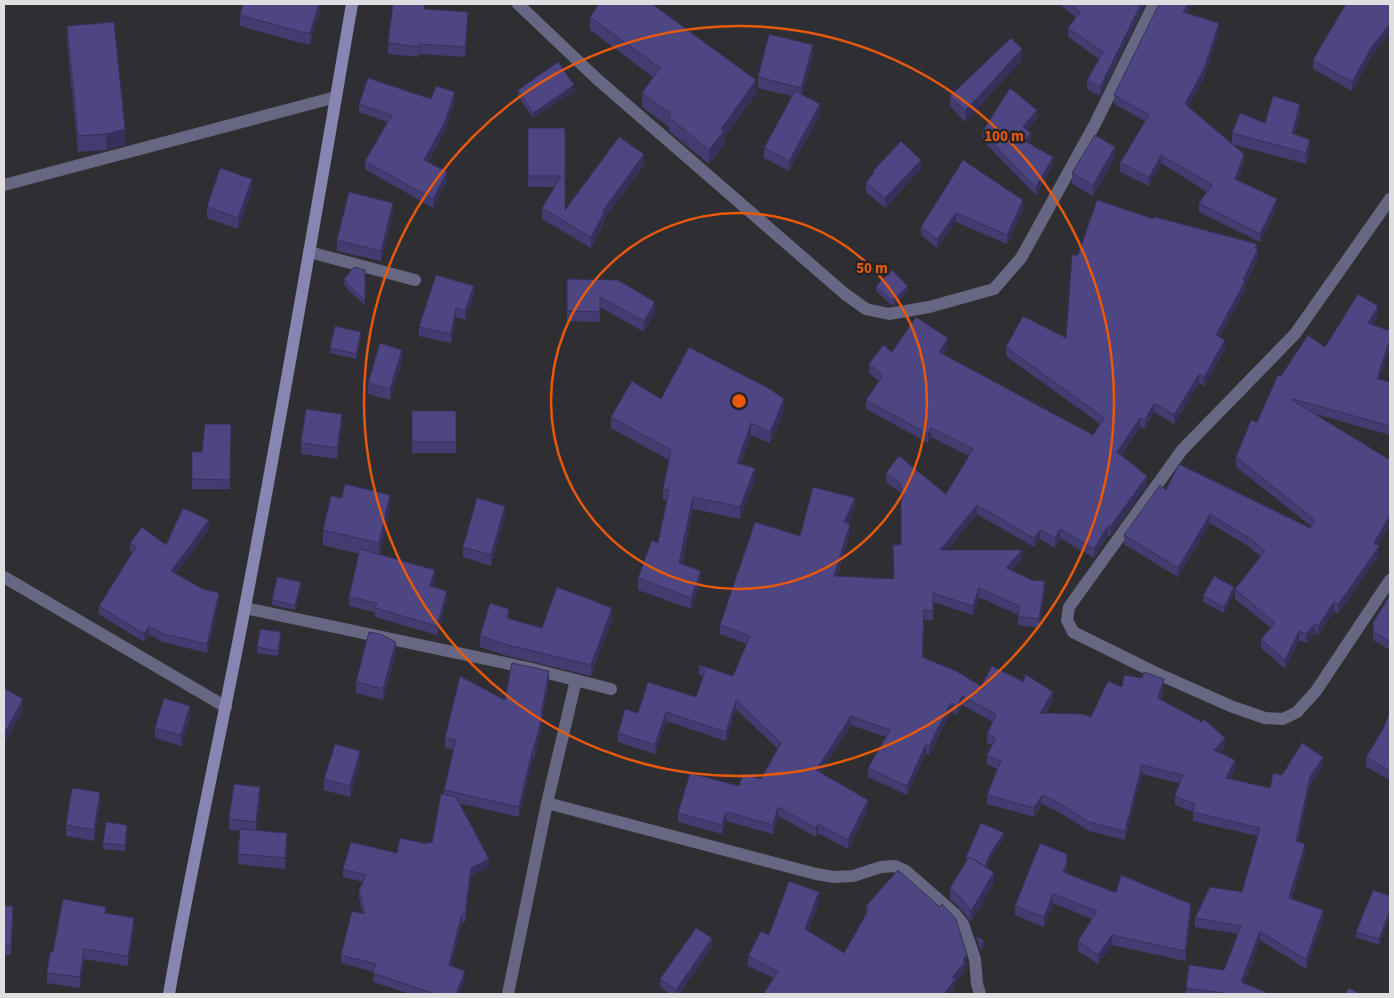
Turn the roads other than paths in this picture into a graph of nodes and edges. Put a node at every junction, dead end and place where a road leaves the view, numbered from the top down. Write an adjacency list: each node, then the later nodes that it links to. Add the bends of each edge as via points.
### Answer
1 (352, 4): 4 (main road)
2 (518, 4): 3 (street, via 597,79 845,294 866,310 889,314 930,307 994,289 1021,258 1095,124)
3 (1154, 4)
4 (336, 97): 5 (street); 7 (main road)
5 (4, 185)
6 (1390, 199): 10 (street, via 1295,334 1182,450 1069,607 1067,620 1073,632 1156,673 1233,707 1265,718 1283,719 1297,712 1316,691)
7 (309, 252): 8 (street); 11 (main road)
8 (415, 280)
9 (4, 577): 14 (street)
10 (1390, 580)
11 (245, 608): 12 (street); 14 (main road)
12 (576, 680): 13 (street); 15 (street)
13 (611, 688)
14 (226, 707): 16 (main road)
15 (547, 803): 17 (street); 18 (street, via 816,874 853,876 895,866 906,872 963,924 975,959)
16 (169, 994)
17 (508, 994)
18 (980, 994)

